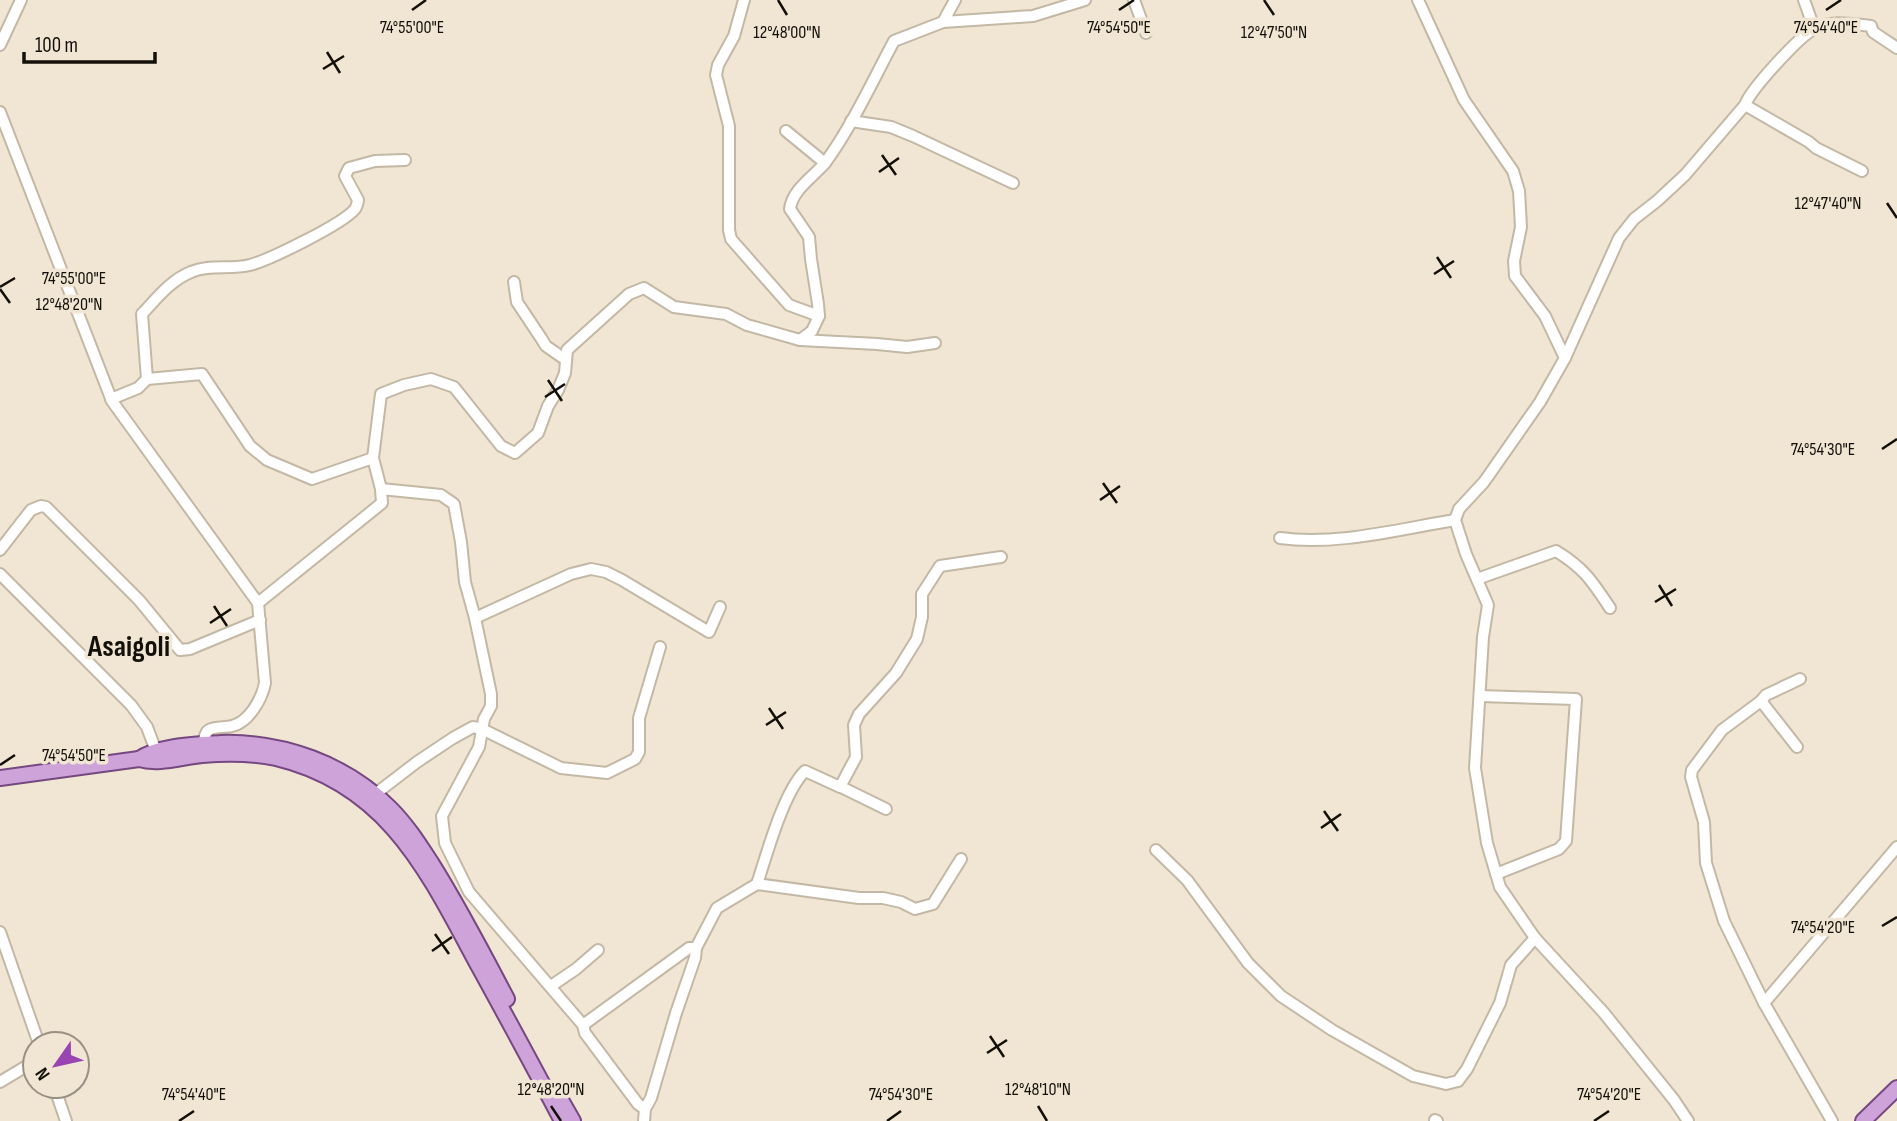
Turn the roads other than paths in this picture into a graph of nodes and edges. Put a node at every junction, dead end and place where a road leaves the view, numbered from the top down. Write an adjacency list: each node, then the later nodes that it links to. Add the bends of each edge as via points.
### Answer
1 (21, 0): 11 (street)
2 (744, 0): 22 (street, via 716,75 729,126 731,239 789,305)
3 (955, 0): 8 (street)
4 (1085, 0): 8 (street, via 1033,16)
5 (1134, 0): 10 (street)
6 (1418, 0): 25 (street, via 1464,100 1513,171 1521,227 1515,275 1545,316)
7 (1804, 0): 9 (street)
8 (943, 22): 15 (street, via 894,41)
9 (1814, 28): 12 (street, via 1837,22 1871,26); 13 (street, via 1773,68)
10 (1146, 33)
11 (0, 46)
12 (1897, 48)
13 (1745, 105): 19 (street); 25 (street, via 1685,175 1619,238)
14 (0, 112): 28 (street)
15 (851, 121): 18 (street); 20 (street, via 891,127)
16 (786, 131): 18 (street)
17 (405, 160): 27 (street, via 375,160 349,168 345,176 358,200 355,209 284,251 249,265 188,272 170,284 142,314)
18 (824, 163): 22 (street, via 791,200 790,209 809,237)
19 (1862, 171)
20 (1013, 183)
21 (514, 282): 26 (street, via 517,302 546,346)
22 (819, 316): 23 (street, via 812,331)
23 (800, 340): 24 (street, via 907,347); 26 (street, via 726,314 674,307 644,288 629,294 567,350)
24 (935, 343)
25 (1565, 358): 31 (street, via 1540,402)
26 (566, 360): 29 (street, via 565,373 538,433 514,453 500,446 454,387 431,379 381,394)
27 (147, 380): 28 (street); 29 (street, via 202,374 250,446 267,460 312,479)
28 (111, 399): 37 (street)
29 (373, 458): 30 (street)
30 (381, 489): 37 (street, via 382,503); 40 (street, via 441,495 454,505)
31 (1455, 520): 32 (street, via 1337,539); 36 (street)
32 (1280, 538)
33 (0, 551): 41 (street, via 31,510 46,507 139,600 180,650)
34 (1001, 556): 52 (street, via 940,565 922,594 917,639 854,725 856,757)
35 (0, 574): 49 (street, via 131,705 147,727)
36 (1477, 579): 39 (street, via 1556,551 1587,574); 44 (street, via 1488,605)
37 (258, 603): 41 (street)
38 (720, 607): 40 (street, via 709,632 622,580 591,569)
39 (1610, 608)
40 (475, 618): 46 (street, via 491,694)
41 (260, 620): 48 (street, via 263,695 235,726 209,730)
42 (660, 647): 46 (street, via 639,718 639,752 635,759 607,774 561,768)
43 (1800, 679): 45 (street)
44 (1480, 696): 58 (street, via 1475,768); 58 (street, via 1576,699 1566,841 1559,849)
45 (1761, 701): 47 (street); 67 (street, via 1722,730 1691,777 1704,822 1706,863 1724,921)
46 (482, 729): 53 (street, via 473,727 453,738); 66 (street, via 479,747 442,816 445,844 469,892)
47 (1797, 747)
48 (204, 750): 49 (main road); 50 (main road, via 150,762); 53 (main road, via 253,744 278,748 344,773); 76 (main road, via 274,758 308,768 355,792 389,822 422,865)
49 (156, 751): 50 (main road)
50 (139, 760): 51 (main road)
51 (0, 778)
52 (840, 787): 54 (street); 59 (street, via 805,771 796,780)
53 (374, 795): 77 (main road, via 416,838 443,881)
54 (887, 809)
55 (1897, 847): 67 (street)
56 (1156, 850): 61 (street, via 1186,880 1248,963 1281,996 1413,1076 1446,1084 1458,1081 1467,1069 1500,1003 1511,965)
57 (961, 859): 59 (street, via 933,904 915,909 883,898)
58 (1496, 874): 61 (street)
59 (757, 884): 62 (street, via 717,908)
60 (0, 932): 64 (street)
61 (1535, 938): 78 (street, via 1604,1013)
62 (695, 948): 68 (street); 74 (street)
63 (598, 950): 66 (street)
64 (11, 962): 65 (street); 69 (street)
65 (0, 969)
66 (551, 986): 68 (street)
67 (1763, 1003): 79 (street)
68 (583, 1025): 74 (street)
69 (34, 1030)
70 (21, 1069): 71 (street)
71 (0, 1082)
72 (1897, 1088): 80 (main road)
73 (59, 1100): 75 (street)
74 (644, 1115)
75 (66, 1121)
76 (562, 1121)
77 (573, 1121)
78 (1688, 1121)
79 (1832, 1121)
80 (1863, 1121)

